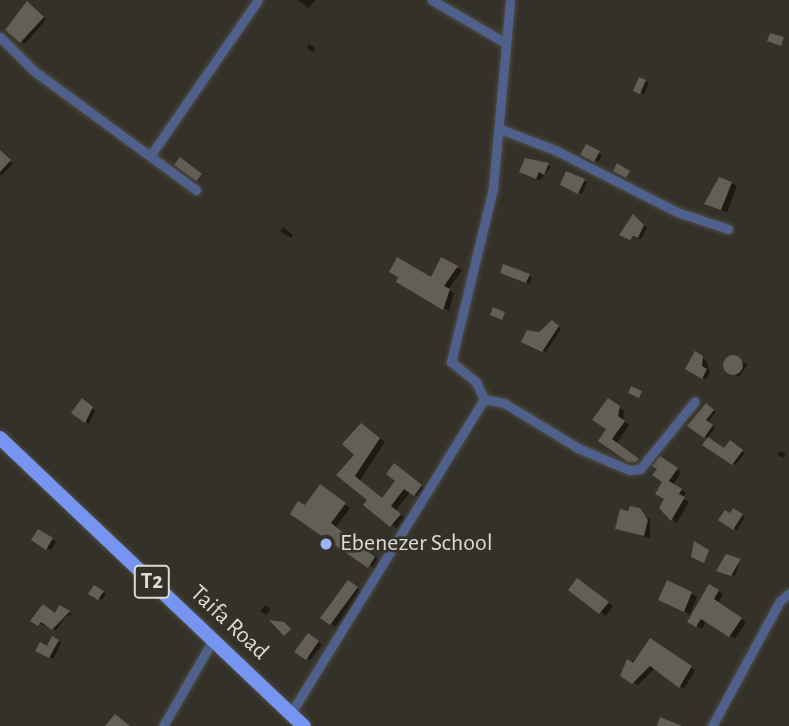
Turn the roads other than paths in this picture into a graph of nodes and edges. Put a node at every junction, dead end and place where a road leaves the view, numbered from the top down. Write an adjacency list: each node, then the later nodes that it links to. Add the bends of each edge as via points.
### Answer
1 (258, 0): 7 (street)
2 (432, 0): 5 (street)
3 (510, 0): 5 (street)
4 (0, 37): 7 (street, via 34,71)
5 (506, 43): 6 (street)
6 (500, 130): 9 (street, via 555,149 677,212); 10 (street, via 494,188 451,362 476,382)
7 (150, 156): 8 (street)
8 (196, 190)
9 (728, 229)
10 (484, 399): 11 (street, via 504,403 578,448 629,470 640,469); 15 (street)
11 (695, 401)
12 (0, 438): 14 (highway, Taifa Road / T2)
13 (788, 591): 18 (street)
14 (214, 638): 15 (highway, Taifa Road / T2); 16 (street)
15 (291, 713): 17 (highway, Taifa Road / T2)
16 (163, 726)
17 (304, 726)
18 (712, 726)

